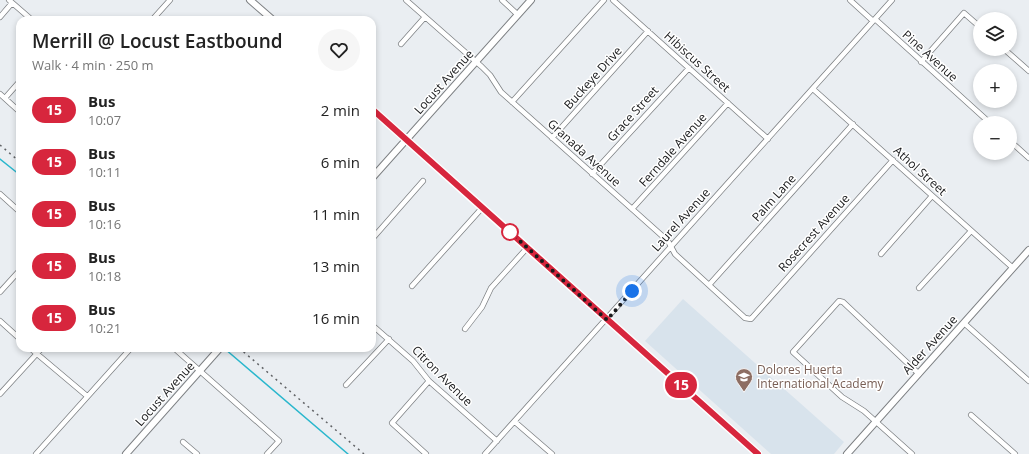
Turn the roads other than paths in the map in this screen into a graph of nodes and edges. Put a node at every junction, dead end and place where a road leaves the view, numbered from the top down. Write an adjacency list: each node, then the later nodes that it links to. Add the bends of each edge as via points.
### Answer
1 (170, 0): 13 (street)
2 (250, 0): 14 (main road)
3 (406, 0): 16 (street, Granada Avenue)
4 (502, 0): 11 (street)
5 (531, 0): 11 (main road, Locust Avenue)
6 (604, 0): 30 (street)
7 (613, 0): 19 (street, Hibiscus Street)
8 (850, 0): 17 (street, Pine Avenue)
9 (892, 0): 17 (street, Laurel Avenue)
10 (11, 2): 12 (street); 15 (street)
11 (518, 14): 22 (main road, Locust Avenue)
12 (27, 16)
13 (156, 16)
14 (268, 16)
15 (0, 17)
16 (425, 17): 20 (street); 22 (street, Granada Avenue)
17 (874, 20): 23 (street, Pine Avenue); 27 (street, Laurel Avenue)
18 (973, 21): 23 (street, via 964,13)
19 (648, 31): 24 (street, Hibiscus Street); 36 (street, Buckeye Drive)
20 (401, 44)
21 (1012, 56): 25 (street)
22 (477, 62): 30 (street, Granada Avenue); 38 (main road, Locust Avenue)
23 (922, 62): 34 (street, Pine Avenue)
24 (689, 68): 31 (street, Hibiscus Street); 43 (street, Grace Street)
25 (1029, 71)
26 (16, 86): 29 (street)
27 (814, 89): 35 (street, Athol Street); 37 (street, Laurel Avenue)
28 (0, 94): 29 (street)
29 (5, 98): 32 (street)
30 (512, 102): 36 (street, Granada Avenue)
31 (728, 103): 37 (street, Hibiscus Street); 49 (street, Ferndale Avenue)
32 (16, 108)
33 (376, 113): 38 (main road)
34 (982, 116)
35 (853, 124): 41 (street, Athol Street); 58 (street, Palm Lane)
36 (552, 138): 43 (street, Granada Avenue)
37 (768, 139): 52 (street, Laurel Avenue)
38 (407, 140): 42 (main road, Locust Avenue); 48 (main road)
39 (1017, 147): 40 (street)
40 (1029, 158)
41 (893, 160): 46 (street, Athol Street); 62 (street, Rosecrest Avenue)
42 (376, 174)
43 (592, 174): 49 (street, Granada Avenue)
44 (423, 181): 51 (street)
45 (0, 194): 47 (street)
46 (932, 196): 50 (street, Athol Street); 55 (street)
47 (16, 208)
48 (482, 208): 53 (main road); 59 (street)
49 (632, 209): 52 (street, Granada Avenue)
50 (971, 231): 56 (street, Athol Street); 60 (street)
51 (376, 233)
52 (671, 246): 58 (street, Granada Avenue, via 675,254); 63 (street, Laurel Avenue)
53 (527, 248): 63 (main road); 67 (street, via 491,288 482,307)
54 (1029, 250): 56 (main road, Alder Avenue)
55 (881, 254)
56 (1012, 268): 65 (main road, Alder Avenue)
57 (16, 274): 61 (street)
58 (709, 285): 62 (street, Granada Avenue, via 745,318)
59 (412, 286)
60 (919, 288)
61 (0, 292)
62 (751, 319)
63 (607, 320): 83 (street, Laurel Avenue); 93 (main road)
64 (0, 321): 68 (street)
65 (964, 323): 75 (main road, Alder Avenue); 77 (street)
66 (376, 328): 69 (street, Citron Avenue)
67 (465, 328)
68 (16, 335)
69 (389, 338): 76 (street, Citron Avenue); 78 (street)
70 (127, 352): 80 (street)
71 (179, 352): 74 (street)
72 (217, 352): 74 (main road, Locust Avenue)
73 (36, 354): 79 (street); 80 (street)
74 (200, 371): 87 (main road, Locust Avenue); 89 (street, via 279,440)
75 (919, 374): 82 (main road, Alder Avenue); 82 (street, via 871,327 839,301 793,352 842,397)
76 (429, 381): 85 (street, Citron Avenue); 90 (street, via 392,424)
77 (1029, 381)
78 (346, 385)
79 (0, 394)
80 (87, 396): 86 (street)
81 (972, 415): 96 (street)
82 (876, 421): 94 (main road, Alder Avenue); 95 (street)
83 (515, 422): 85 (street, Laurel Avenue); 92 (street)
84 (183, 442): 88 (street)
85 (497, 442): 91 (street, Laurel Avenue)
86 (36, 454)
87 (126, 454)
88 (197, 454)
89 (267, 454)
90 (426, 454)
91 (485, 454)
92 (552, 454)
93 (758, 454)
94 (846, 454)
95 (912, 454)
96 (1015, 454)

